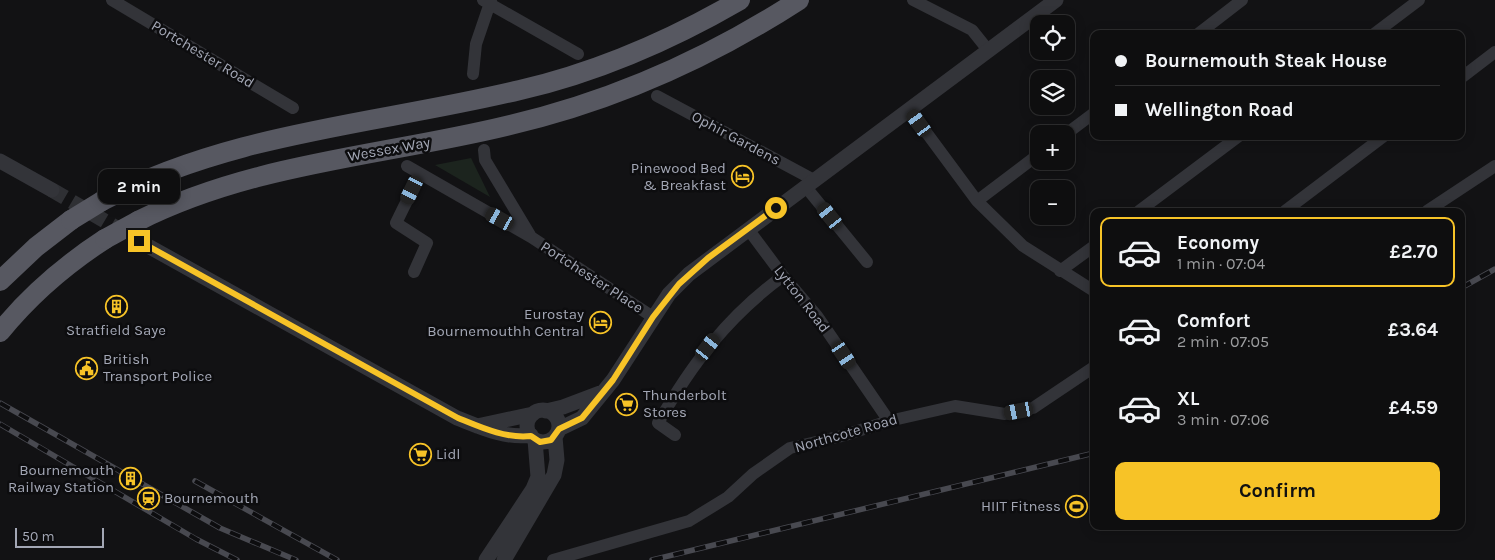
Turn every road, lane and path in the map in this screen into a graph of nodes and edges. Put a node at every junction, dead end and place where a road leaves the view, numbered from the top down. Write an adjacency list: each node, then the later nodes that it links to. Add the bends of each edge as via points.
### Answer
1 (112, 0): 17 (street, Portchester Road)
2 (740, 0): 43 (highway, Wessex Way, bridge, via 677,34 560,80 215,154 150,177 71,220)
3 (799, 0): 36 (highway, Wessex Way, via 696,60 596,100 506,126 261,176 185,200)
4 (913, 0): 11 (street, via 972,30)
5 (1056, 0): 11 (street)
6 (1242, 0): 9 (street)
7 (1419, 0): 10 (street)
8 (488, 1): 13 (street); 14 (street, via 476,44)
9 (1203, 30)
10 (1379, 30)
11 (988, 50): 18 (street)
12 (1495, 52): 15 (street)
13 (578, 54)
14 (473, 74)
15 (1465, 75)
16 (657, 96): 29 (street, Ophir Gardens)
17 (293, 108)
18 (909, 109): 29 (street); 31 (street)
19 (1090, 116): 20 (street)
20 (1075, 127)
21 (1234, 140): 32 (street)
22 (1379, 140): 33 (street)
23 (484, 150): 37 (street, Portchester Place, via 485,160)
24 (0, 161): 30 (street)
25 (1030, 161): 31 (street)
26 (407, 166): 28 (street, Portchester Place)
27 (1495, 166): 34 (street)
28 (420, 174): 37 (street, Portchester Place); 41 (street, via 396,222 427,243)
29 (810, 183): 35 (street); 39 (street)
30 (52, 190)
31 (977, 201): 40 (street, via 1023,246)
32 (1143, 208)
33 (1289, 208)
34 (1432, 208)
35 (748, 229): 42 (street, Lytton Road); 45 (street, via 689,274)
36 (138, 231): 46 (highway, Wessex Way, bridge, via 104,239 77,257 21,307); 51 (street, via 400,387)
37 (532, 237): 45 (street, Portchester Place)
38 (1090, 249): 40 (street)
39 (867, 262)
40 (1060, 271): 44 (street)
41 (414, 272)
42 (783, 276): 50 (street, Lytton Road, via 817,316); 53 (street, via 720,331 684,378 658,423)
43 (0, 281)
44 (1090, 289)
45 (653, 317): 48 (street, via 613,380)
46 (0, 332)
47 (1090, 370): 50 (street, Northcote Road, via 1033,408 1005,414 955,406)
48 (600, 393): 49 (street); 52 (street, via 582,418)
49 (540, 412): 51 (street); 52 (street, via 555,415); 54 (street, via 528,427)
50 (889, 421): 57 (street, Northcote Road, via 790,448 753,474 728,497 689,520)
51 (477, 426): 54 (street)
52 (557, 433): 54 (street, via 546,442); 56 (street, via 554,475)
53 (676, 435)
54 (533, 438): 55 (street, via 538,477)
55 (486, 560)
56 (504, 560)
57 (552, 560)

